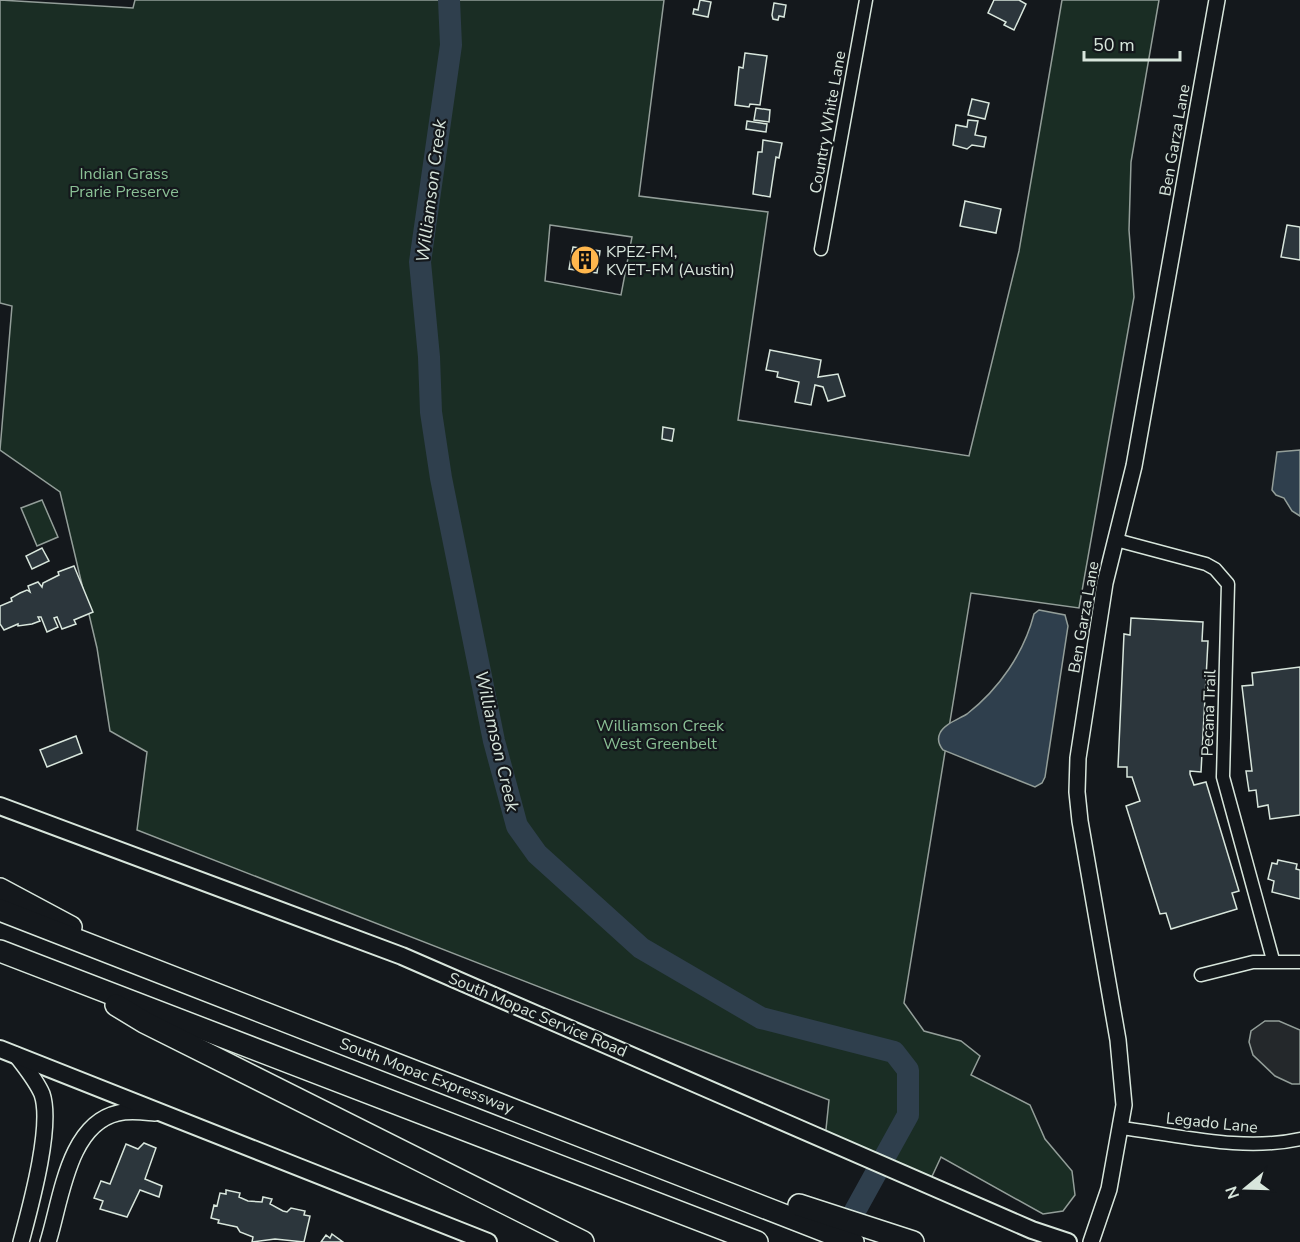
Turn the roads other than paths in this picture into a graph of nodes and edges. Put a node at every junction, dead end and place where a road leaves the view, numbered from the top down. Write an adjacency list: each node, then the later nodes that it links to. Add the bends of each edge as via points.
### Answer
1 (866, 0): 3 (street, Country White Lane)
2 (1217, 0): 4 (street, Ben Garza Lane, via 1134,466)
3 (821, 249)
4 (1116, 540): 10 (street, Pecana Trail, via 1206,564 1228,584 1222,777); 16 (street, Ben Garza Lane, via 1105,583 1078,758 1077,792 1118,1041 1124,1105)
5 (0, 806): 26 (main road, South Mopac Service Road, via 402,956 1032,1230)
6 (0, 889): 9 (highway, via 50,914)
7 (0, 910): 9 (highway, South Mopac Expressway)
8 (0, 951): 13 (highway)
9 (109, 952): 18 (highway, South Mopac Expressway, via 703,1182)
10 (1273, 960): 11 (street); 12 (street)
11 (1300, 962)
12 (1201, 975)
13 (75, 979): 22 (highway, via 144,1022); 23 (highway)
14 (8, 1052): 15 (main road); 19 (street, via 35,1082 45,1107 38,1174)
15 (162, 1113): 20 (street, via 119,1113 85,1133 73,1157); 21 (main road)
16 (1121, 1128): 17 (street, Legado Lane, via 1242,1144); 27 (street, Ben Garza Lane, via 1109,1189)
17 (1300, 1139)
18 (791, 1210): 24 (highway, South Mopac Expressway); 25 (highway)
19 (21, 1242)
20 (48, 1242)
21 (488, 1242)
22 (583, 1242)
23 (756, 1242)
24 (853, 1242)
25 (912, 1242)
26 (1068, 1242)
27 (1091, 1242)

